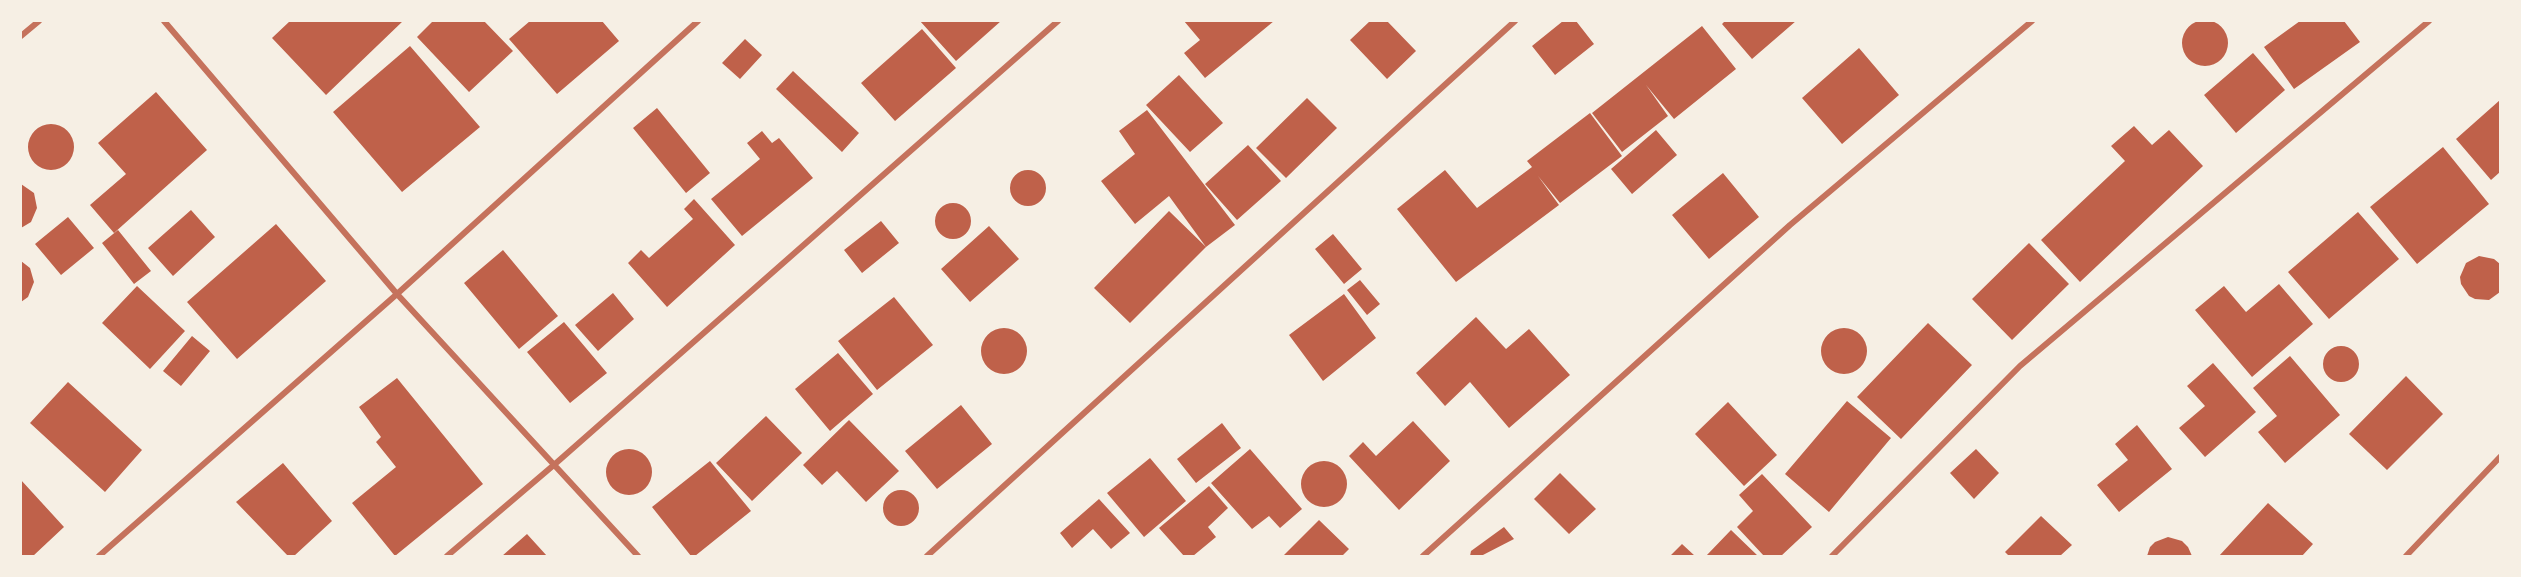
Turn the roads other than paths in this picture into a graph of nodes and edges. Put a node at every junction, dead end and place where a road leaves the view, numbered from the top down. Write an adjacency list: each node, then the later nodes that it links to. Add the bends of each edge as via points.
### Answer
1 (39, 21): 10 (street)
2 (164, 21): 9 (street)
3 (178, 21): 9 (street)
4 (698, 21): 11 (street)
5 (1058, 21): 13 (street)
6 (1515, 21): 17 (street)
7 (2032, 21): 18 (street, via 1790,225)
8 (2429, 21): 19 (street, via 2020,366)
9 (170, 28): 11 (street)
10 (21, 36)
11 (397, 294): 13 (street); 14 (street)
12 (2500, 457): 20 (street)
13 (555, 464): 15 (street); 16 (street)
14 (99, 556)
15 (447, 556)
16 (638, 556)
17 (927, 556)
18 (1423, 556)
19 (1832, 556)
20 (2406, 556)

